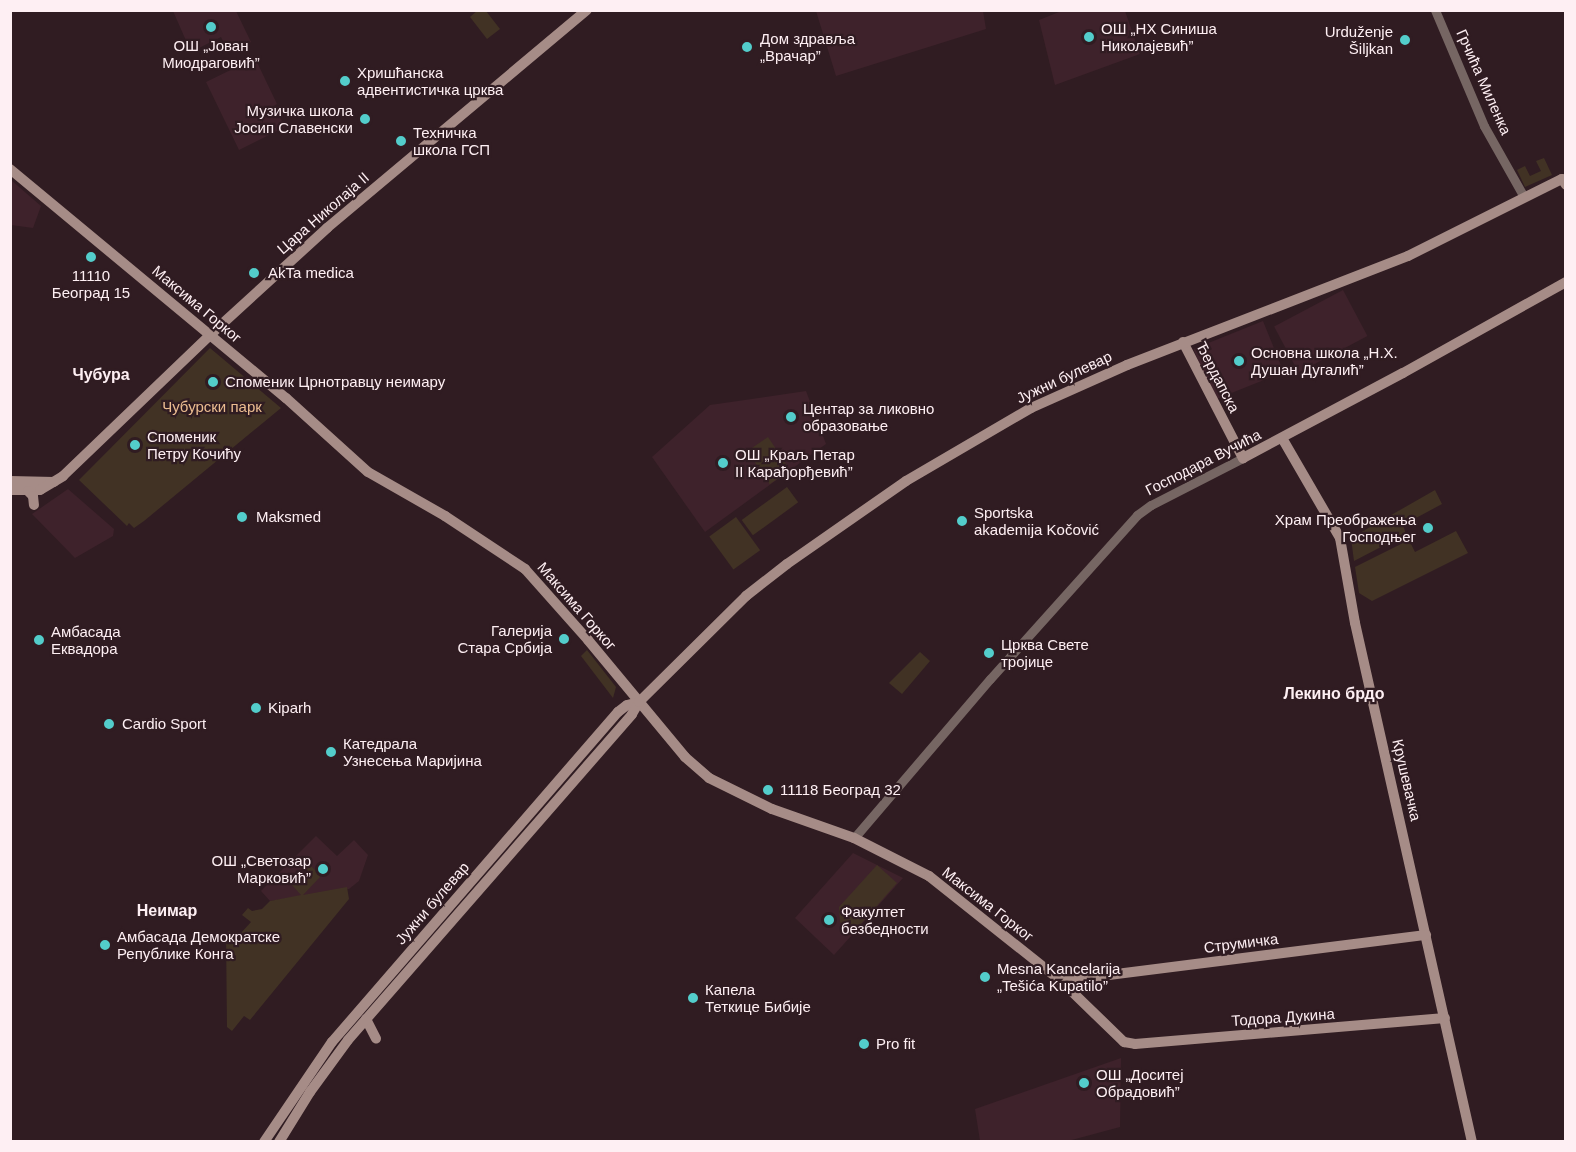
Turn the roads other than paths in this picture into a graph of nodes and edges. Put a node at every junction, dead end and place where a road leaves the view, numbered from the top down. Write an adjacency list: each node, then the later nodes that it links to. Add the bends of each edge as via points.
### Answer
1 (587, 10): 7 (main road, Цара Николаја II, via 351,206)
2 (1435, 10): 5 (street, Грчића Миленка, via 1484,126)
3 (10, 169): 7 (main road, Максима Горког)
4 (1564, 182): 5 (main road, Јужни булевар)
5 (1524, 197): 8 (main road, Јужни булевар, via 1400,259)
6 (1566, 282): 9 (main road, Господара Вучића)
7 (210, 335): 11 (main road, Цара Николаја II); 16 (main road, Максима Горког, via 373,477 438,512 525,569)
8 (1183, 342): 10 (main road, Ђердапска); 16 (main road, Јужни булевар, via 1031,408 895,488 754,590)
9 (1282, 438): 10 (main road, Господара Вучића); 18 (main road, Крушевачка, via 1340,538 1355,623)
10 (1243, 458): 17 (street, Господара Вучића, via 1137,515)
11 (60, 479): 12 (main road); 14 (main road, via 40,490)
12 (10, 481)
13 (10, 490): 14 (main road)
14 (28, 491): 15 (main road)
15 (34, 505)
16 (639, 702): 17 (main road, Максима Горког, via 685,757 716,783 772,809); 21 (main road, Јужни булевар); 24 (main road, Јужни булевар, via 618,712 332,1042)
17 (854, 838): 19 (main road, Максима Горког, via 943,886)
18 (1426, 935): 19 (main road, Струмичка); 20 (main road, Крушевачка)
19 (1061, 981): 23 (main road, Максима Горког)
20 (1445, 1018): 23 (main road, Тодора Дукина); 26 (main road, Крушевачка)
21 (366, 1019): 22 (main road); 25 (main road, Јужни булевар, via 327,1066)
22 (376, 1040)
23 (1124, 1042)
24 (264, 1142)
25 (279, 1142)
26 (1472, 1142)

